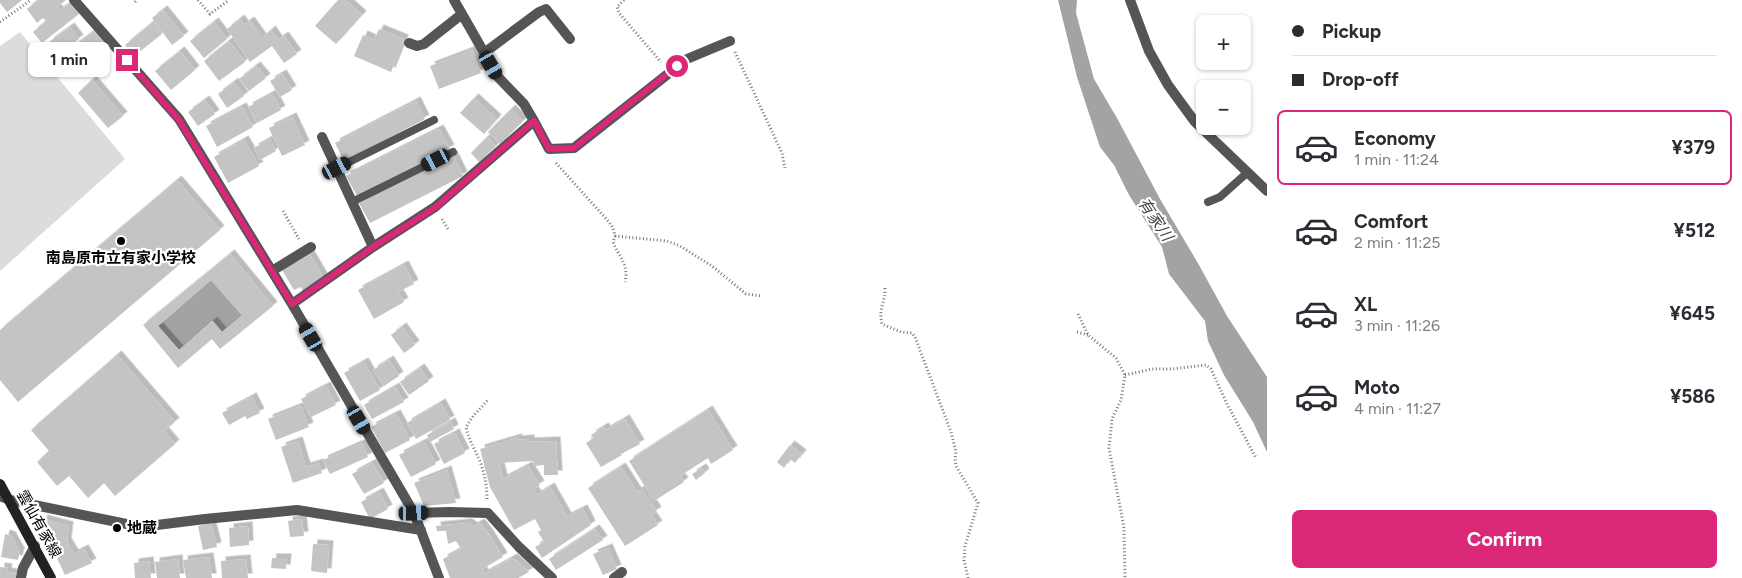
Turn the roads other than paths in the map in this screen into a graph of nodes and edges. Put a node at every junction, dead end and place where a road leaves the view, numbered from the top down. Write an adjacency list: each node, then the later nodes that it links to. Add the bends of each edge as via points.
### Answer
1 (74, 0): 20 (street, via 179,120)
2 (454, 0): 4 (street)
3 (1130, 0): 14 (street, via 1149,51 1168,86 1195,122)
4 (462, 14): 7 (street, via 424,44); 8 (street)
5 (570, 39): 8 (street, via 546,9)
6 (730, 41): 10 (street, via 687,59 574,148 549,149)
7 (409, 43)
8 (484, 53): 10 (street, via 498,77 524,104)
9 (434, 120): 13 (lane)
10 (534, 121): 18 (street, via 436,207)
11 (322, 137): 13 (street)
12 (453, 152): 16 (lane)
13 (337, 168): 16 (street)
14 (1248, 172): 15 (street); 17 (lane, via 1220,197)
15 (1267, 191)
16 (352, 202): 18 (street)
17 (1208, 202)
18 (373, 247): 21 (street)
19 (308, 248): 20 (street)
20 (272, 271): 21 (street)
21 (292, 304): 25 (street)
22 (0, 484): 24 (main road, 雲仙有家線)
23 (0, 496): 24 (street)
24 (10, 500): 26 (street, via 140,527 297,510); 27 (main road, 雲仙有家線)
25 (414, 513): 26 (street); 31 (street, via 488,513)
26 (421, 530): 30 (street)
27 (35, 546): 28 (street, via 22,568); 29 (main road, 雲仙有家線)
28 (21, 578)
29 (51, 578)
30 (439, 578)
31 (552, 578)

